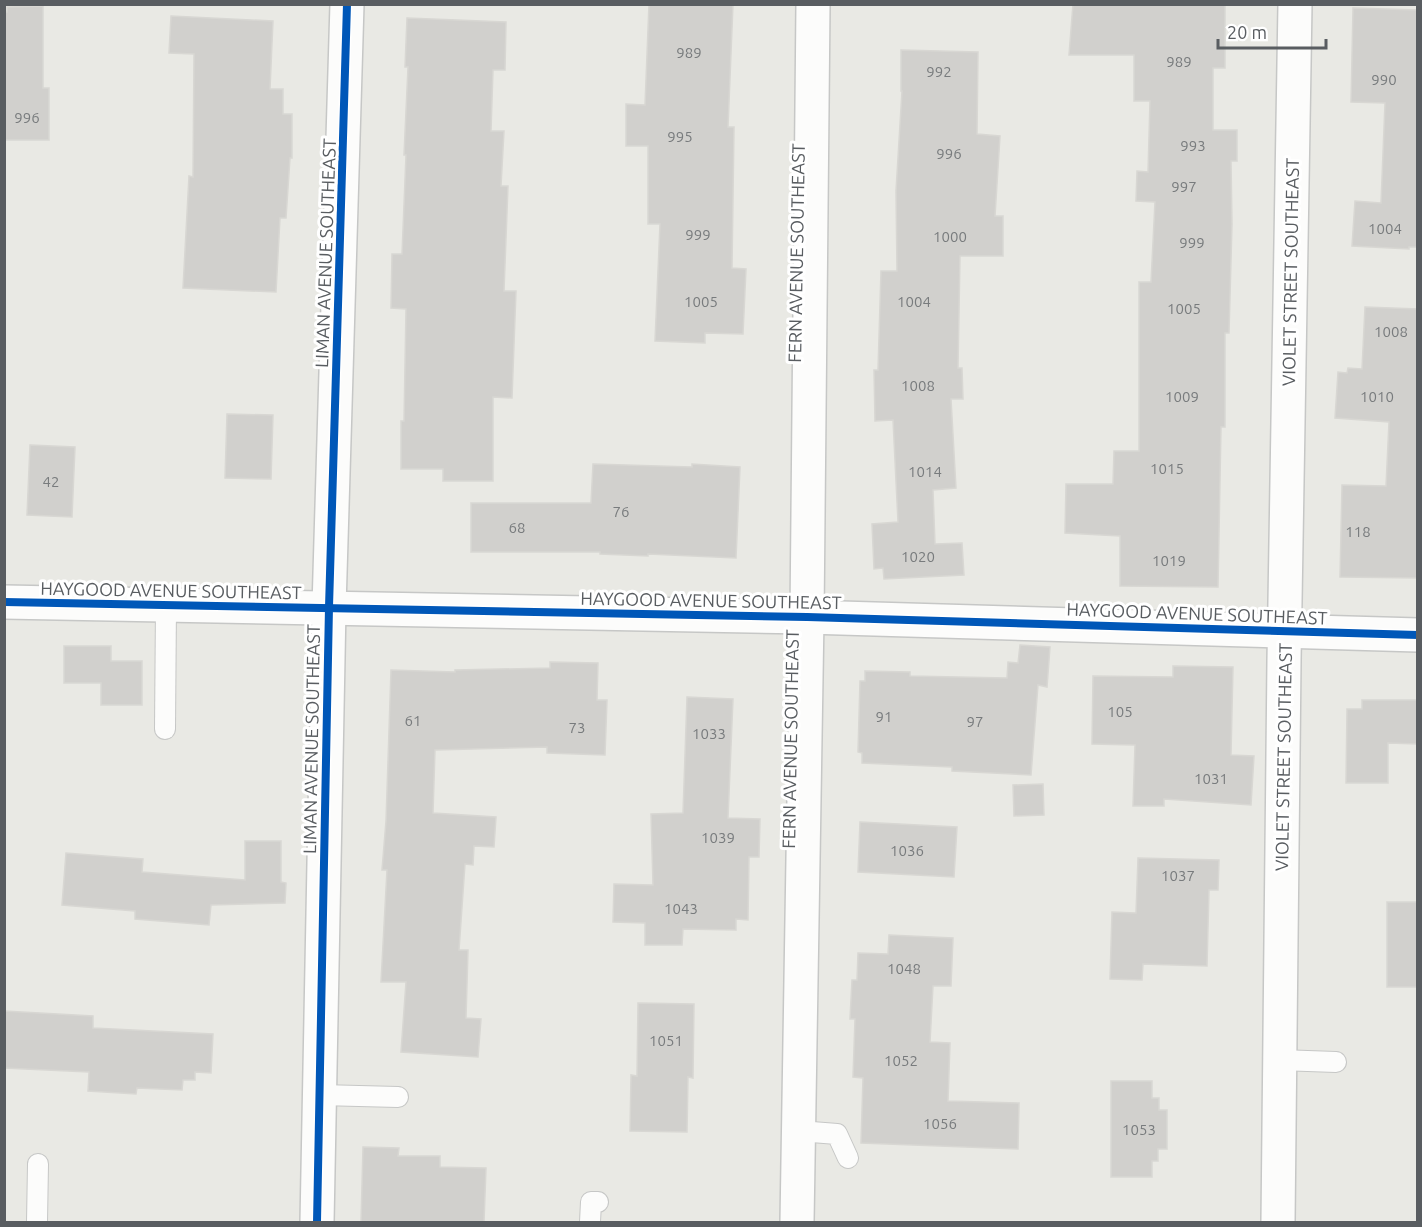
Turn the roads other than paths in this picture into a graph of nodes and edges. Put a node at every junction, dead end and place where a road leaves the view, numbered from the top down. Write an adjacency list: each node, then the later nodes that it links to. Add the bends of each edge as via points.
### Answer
1 (347, 4): 6 (street, LIMAN AVENUE SOUTHEAST)
2 (813, 4): 7 (street, FERN AVENUE SOUTHEAST)
3 (1295, 4): 8 (street, VIOLET STREET SOUTHEAST)
4 (4, 602): 5 (street, HAYGOOD AVENUE SOUTHEAST)
5 (166, 605): 6 (street, HAYGOOD AVENUE SOUTHEAST); 10 (lane)
6 (329, 607): 7 (street, HAYGOOD AVENUE SOUTHEAST); 13 (street, LIMAN AVENUE SOUTHEAST)
7 (807, 617): 8 (street, HAYGOOD AVENUE SOUTHEAST); 15 (street, FERN AVENUE SOUTHEAST)
8 (1284, 631): 9 (street, HAYGOOD AVENUE SOUTHEAST); 11 (street, VIOLET STREET SOUTHEAST)
9 (1418, 635)
10 (165, 729)
11 (1279, 1060): 12 (lane); 23 (street, VIOLET STREET SOUTHEAST)
12 (1336, 1062)
13 (320, 1095): 14 (lane); 20 (street, LIMAN AVENUE SOUTHEAST)
14 (398, 1097)
15 (799, 1131): 16 (lane, via 837,1134); 22 (street, FERN AVENUE SOUTHEAST)
16 (848, 1158)
17 (38, 1164): 19 (lane)
18 (598, 1202): 21 (lane, via 591,1202)
19 (37, 1222)
20 (317, 1222)
21 (590, 1222)
22 (797, 1222)
23 (1278, 1222)

